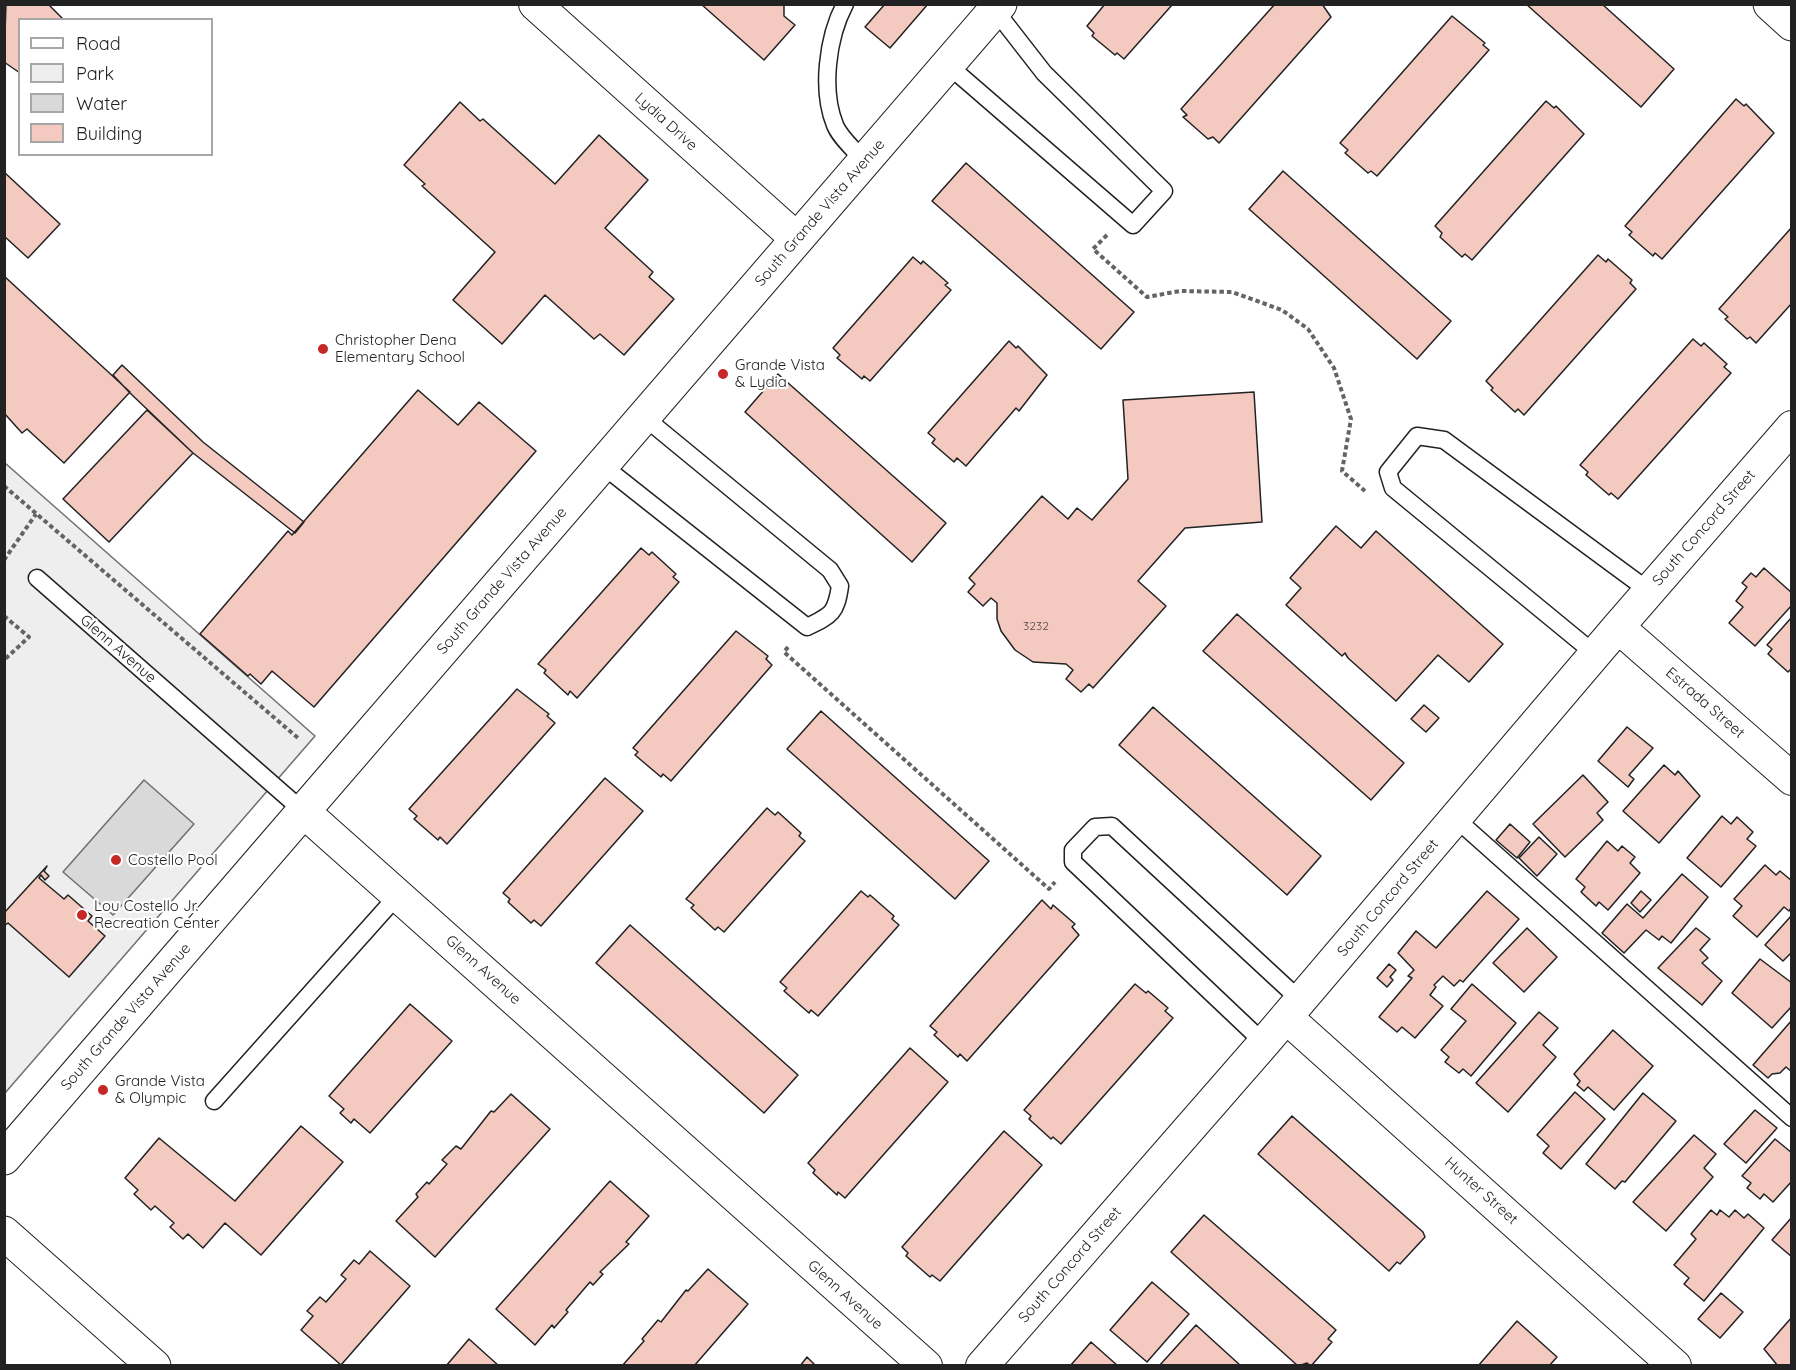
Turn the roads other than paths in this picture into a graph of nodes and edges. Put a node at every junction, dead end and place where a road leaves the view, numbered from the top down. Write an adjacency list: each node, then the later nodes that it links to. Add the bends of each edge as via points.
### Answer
1 (535, 4): 8 (street, Lydia Drive)
2 (845, 4): 7 (lane, via 825,83 836,127)
3 (1770, 4): 5 (street)
4 (998, 7): 6 (street, South Grande Vista Avenue); 6 (lane, via 1044,73 1164,191 1132,225)
5 (1791, 24)
6 (948, 64): 7 (street, South Grande Vista Avenue)
7 (864, 161): 8 (street, South Grande Vista Avenue)
8 (797, 239): 9 (street, South Grande Vista Avenue)
9 (644, 417): 11 (street, South Grande Vista Avenue); 11 (lane, via 830,570 840,586 837,607 807,627)
10 (1791, 427): 13 (street, South Concord Street)
11 (602, 465): 17 (street, South Grande Vista Avenue)
12 (37, 578): 17 (lane, Glenn Avenue)
13 (1649, 591): 14 (street, South Concord Street); 15 (lane, via 1444,440 1418,436 1388,472 1393,488)
14 (1618, 627): 15 (street, South Concord Street); 16 (street, Estrada Street)
15 (1595, 654): 18 (street, South Concord Street)
16 (1791, 779)
17 (303, 811): 19 (street, Glenn Avenue); 24 (street, South Grande Vista Avenue)
18 (1455, 818): 20 (street, South Concord Street); 23 (lane)
19 (398, 895): 22 (lane); 27 (street, Glenn Avenue)
20 (1294, 1009): 21 (street, South Concord Street); 21 (lane, via 1112,826 1095,827 1072,850 1073,862); 29 (street, Hunter Street)
21 (1264, 1043): 28 (street, South Concord Street)
22 (214, 1101)
23 (1791, 1118)
24 (4, 1158)
25 (4, 1233): 26 (street)
26 (154, 1365)
27 (926, 1365)
28 (982, 1365)
29 (1675, 1365)

